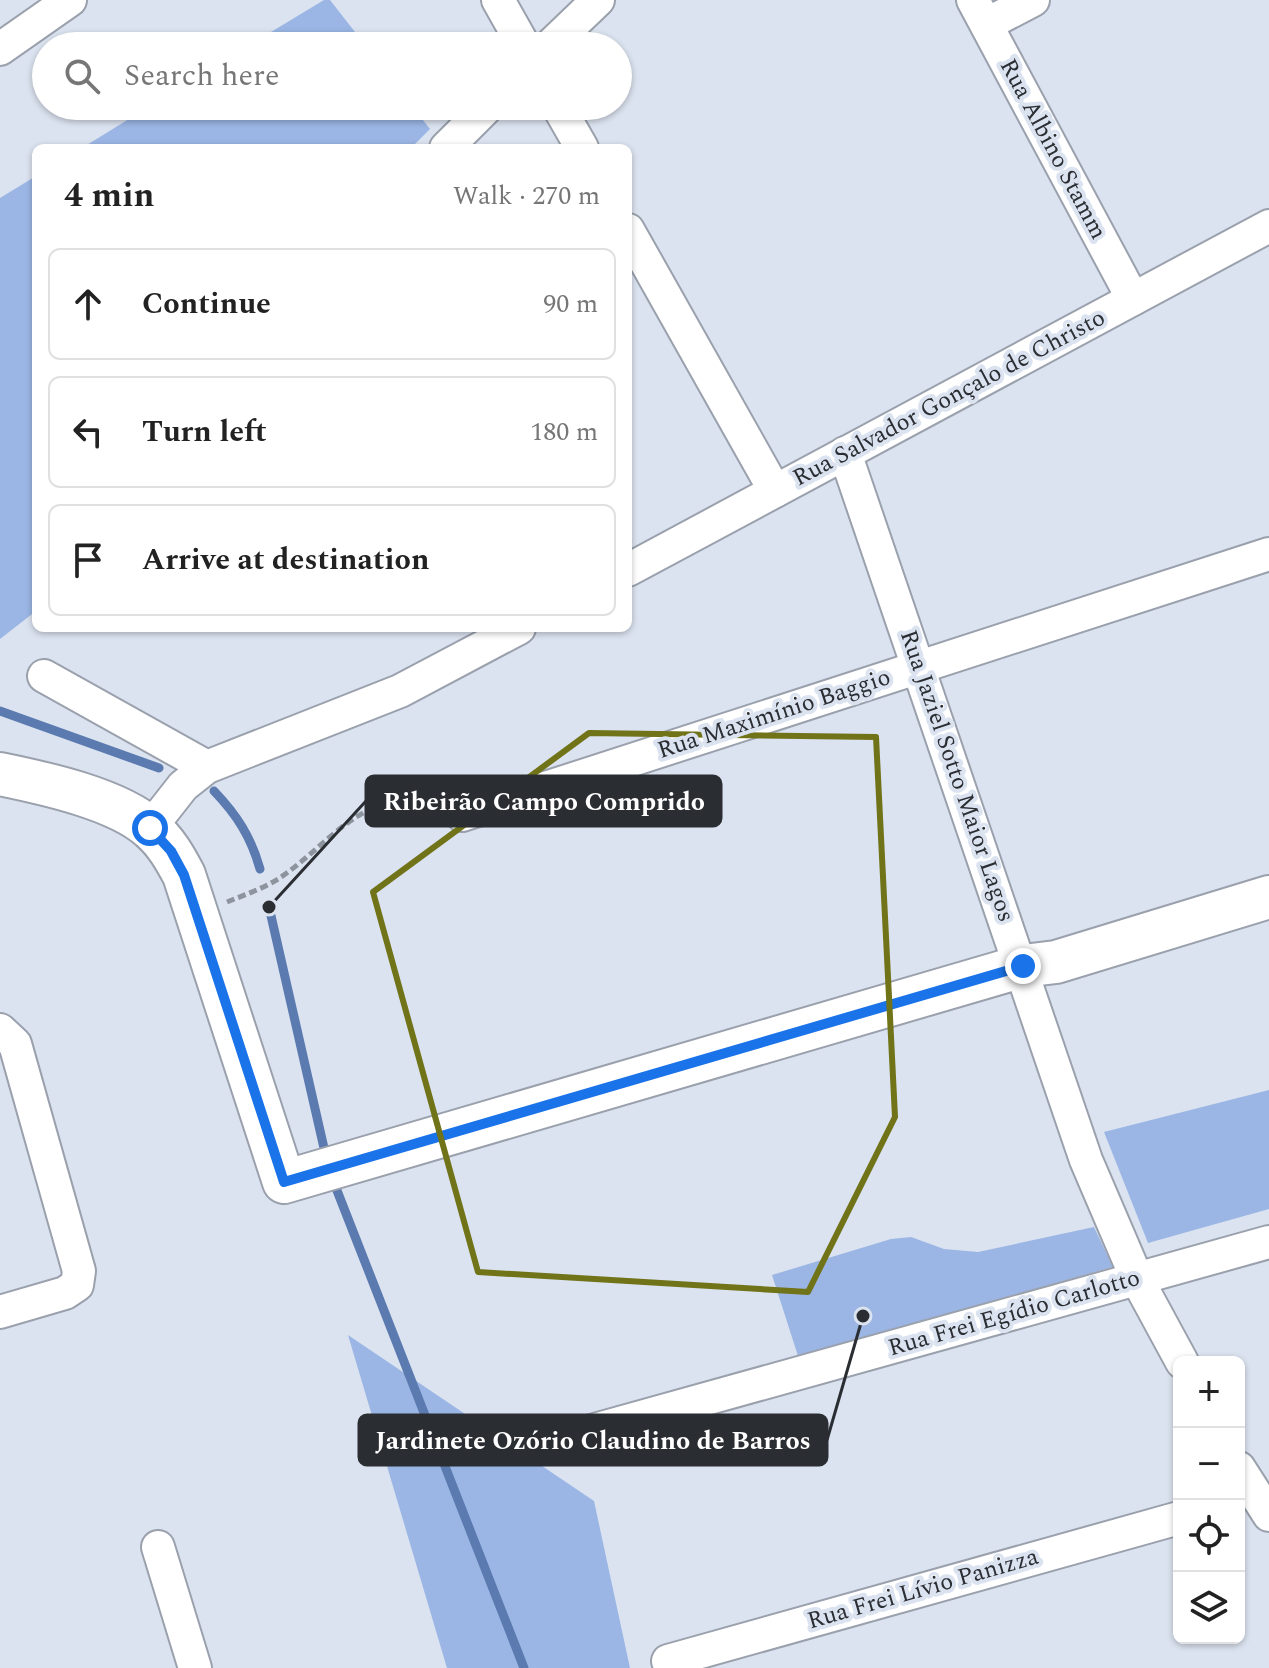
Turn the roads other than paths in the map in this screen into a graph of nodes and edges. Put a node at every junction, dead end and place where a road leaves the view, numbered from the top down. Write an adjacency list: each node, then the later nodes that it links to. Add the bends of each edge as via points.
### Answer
1 (70, 0): 8 (street)
2 (498, 0): 6 (street)
3 (598, 0): 7 (street)
4 (1033, 0): 5 (street)
5 (980, 12): 15 (street, Rua Albino Stamm)
6 (516, 32)
7 (565, 32)
8 (0, 49)
9 (474, 120): 11 (street)
10 (566, 120): 12 (street)
11 (450, 144)
12 (580, 144)
13 (1269, 226): 15 (street, Rua Salvador Gonçalo de Christo)
14 (632, 237): 17 (street)
15 (1133, 299): 16 (street, Rua Salvador Gonçalo de Christo)
16 (845, 453): 17 (street, Rua Salvador Gonçalo de Christo); 21 (street, Rua Jaziel Sotto Maior Lagos)
17 (775, 491): 19 (street, Rua Salvador Gonçalo de Christo)
18 (1269, 554): 21 (street, Rua Maximínio Baggio)
19 (632, 568)
20 (511, 632): 23 (street, via 400,691)
21 (919, 667): 25 (street, Rua Maximínio Baggio); 28 (street, Rua Jaziel Sotto Maior Lagos)
22 (44, 676): 23 (street)
23 (207, 767): 26 (street, via 183,786)
24 (0, 774): 26 (street, via 96,801)
25 (462, 815)
26 (150, 828): 28 (street, via 177,863 284,1182)
27 (1269, 897): 28 (street, via 1056,962)
28 (1023, 966): 31 (street, Rua Jaziel Sotto Maior Lagos, via 1086,1160)
29 (0, 1030): 32 (street, via 15,1044 79,1271 77,1285 65,1293)
30 (1269, 1242): 31 (street, Rua Frei Egídio Carlotto)
31 (1137, 1279): 33 (street, Rua Jaziel Sotto Maior Lagos); 34 (street, Rua Frei Egídio Carlotto)
32 (0, 1312)
33 (1179, 1356)
34 (573, 1436)
35 (1245, 1478): 36 (street)
36 (1258, 1501)
37 (1173, 1520): 39 (street, Rua Frei Lívio Panizza)
38 (158, 1547): 40 (street)
39 (668, 1661)
40 (195, 1668)

